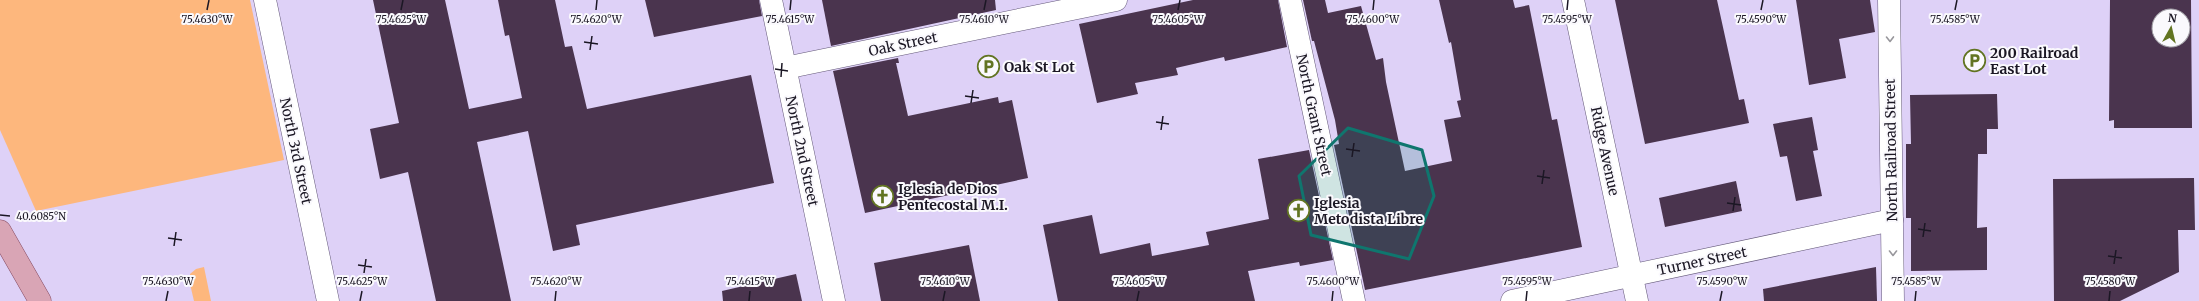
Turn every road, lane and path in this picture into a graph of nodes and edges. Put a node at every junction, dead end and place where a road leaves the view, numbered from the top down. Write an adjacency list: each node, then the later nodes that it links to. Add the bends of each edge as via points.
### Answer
1 (264, 0): 12 (street, North 3rd Street)
2 (771, 0): 7 (street, North 2nd Street)
3 (1116, 0): 7 (street, Oak Street)
4 (1290, 0): 14 (street, North Grant Street)
5 (1573, 0): 10 (street, Ridge Avenue)
6 (1889, 0): 8 (street, North Railroad Street, one-way to 8)
7 (785, 68): 13 (street, North 2nd Street)
8 (1892, 220): 10 (street, Turner Street); 17 (street, North Railroad Street, one-way to 17)
9 (0, 231): 11 (main road)
10 (1631, 275): 15 (street, Turner Street); 16 (street, Ridge Avenue)
11 (40, 301)
12 (328, 301)
13 (834, 301)
14 (1354, 301)
15 (1512, 301)
16 (1637, 301)
17 (1893, 301)

